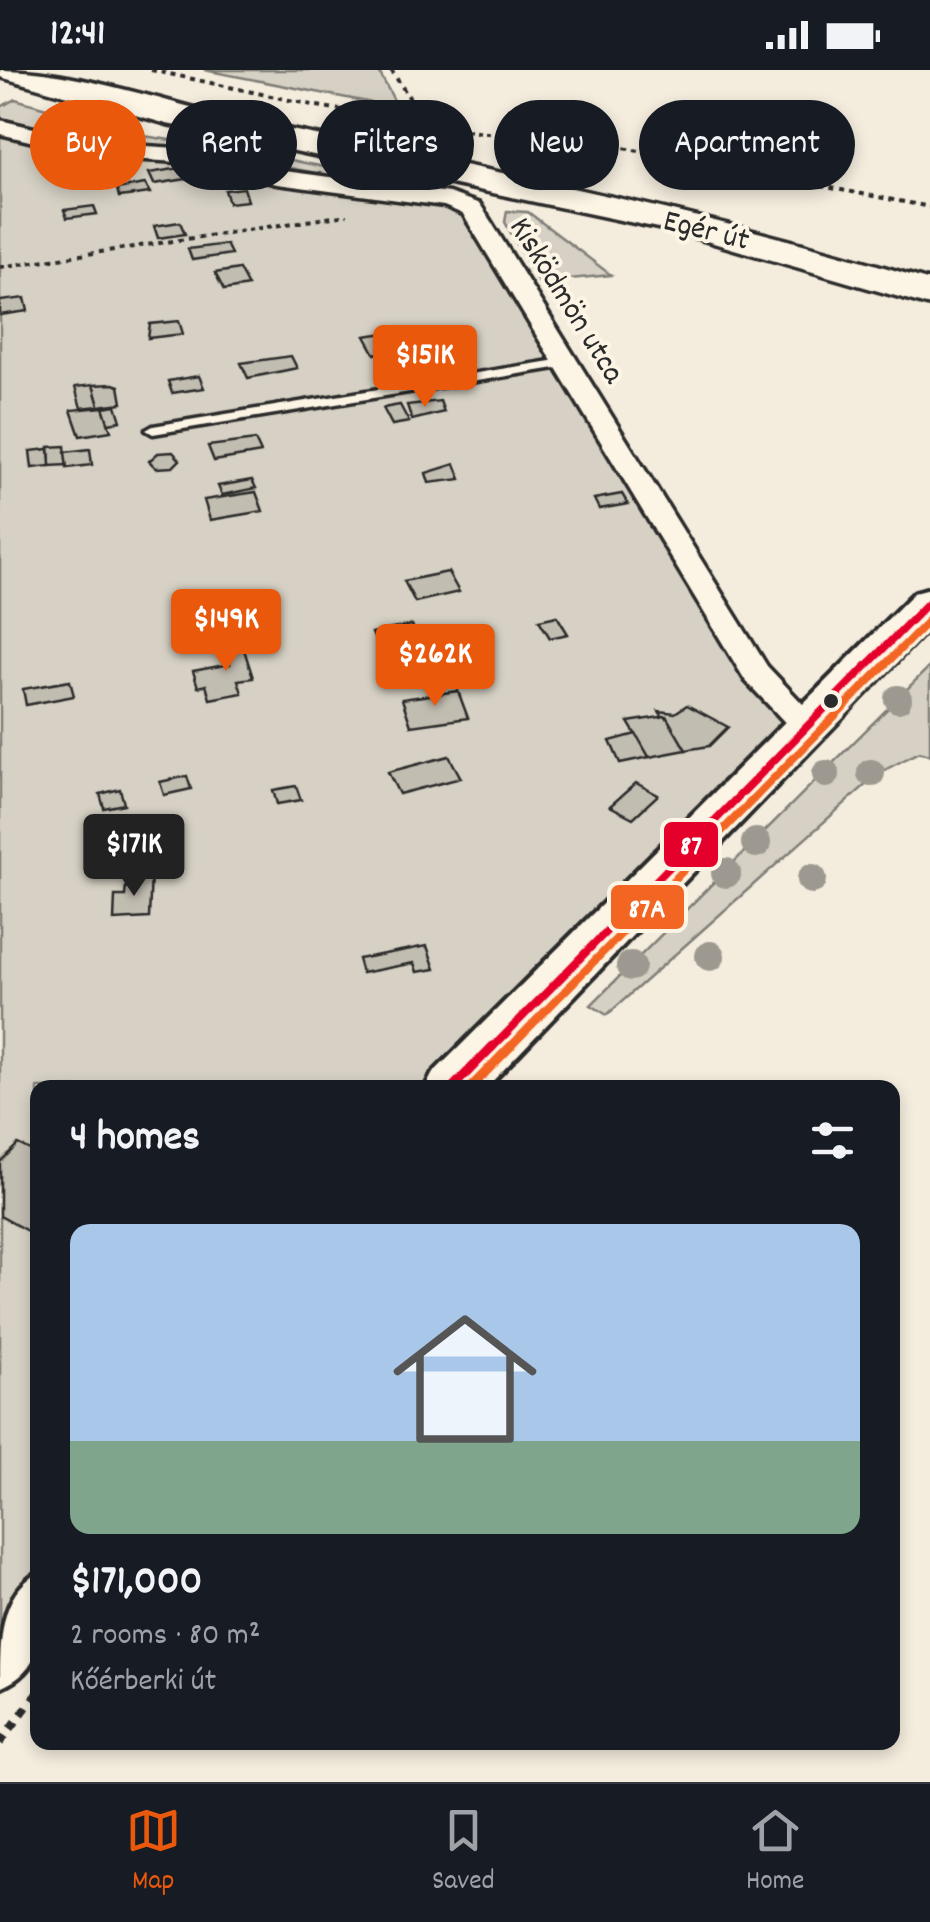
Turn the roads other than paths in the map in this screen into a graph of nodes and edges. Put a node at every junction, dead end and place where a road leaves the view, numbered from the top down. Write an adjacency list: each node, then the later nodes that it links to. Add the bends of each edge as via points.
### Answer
1 (12, 70): 3 (main road, Egér út)
2 (0, 90): 5 (main road)
3 (166, 112)
4 (0, 126): 10 (street, Kisködmön utca, via 97,150 194,156 278,177 472,208)
5 (166, 128)
6 (297, 143): 7 (main road, Egér út, via 620,206)
7 (877, 276): 8 (main road, Egér út); 9 (main road)
8 (930, 294)
9 (930, 310)
10 (568, 362): 11 (lane); 13 (street, Kisködmön utca, via 756,674)
11 (153, 430)
12 (930, 602): 13 (street)
13 (806, 726): 14 (street)
14 (460, 1080)
15 (30, 1615): 16 (street)
16 (0, 1655)

